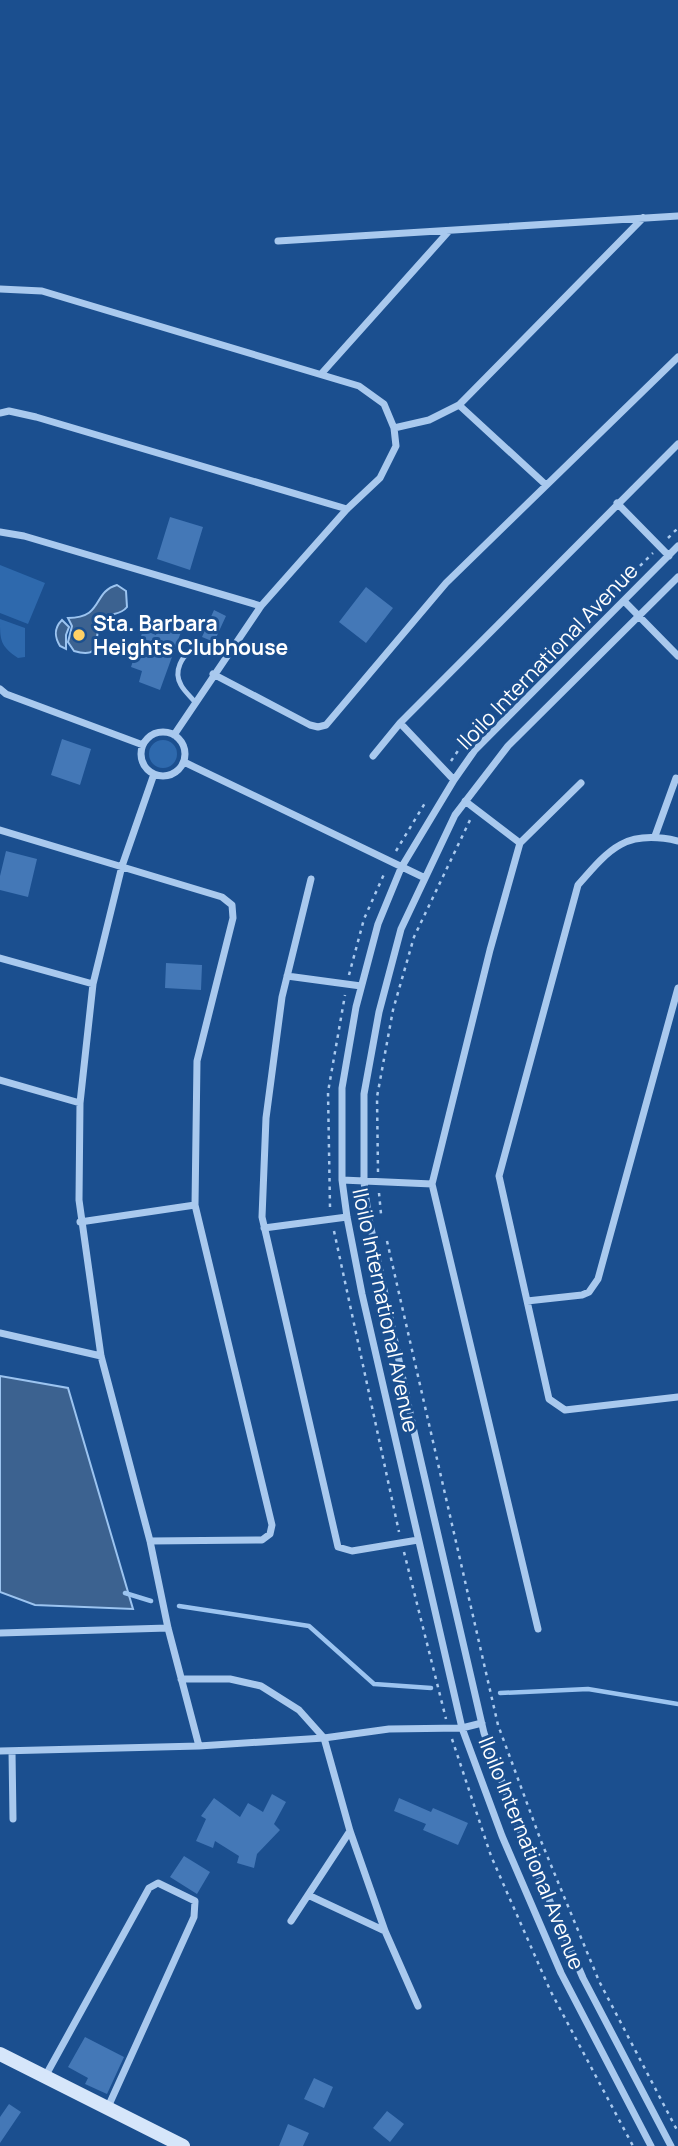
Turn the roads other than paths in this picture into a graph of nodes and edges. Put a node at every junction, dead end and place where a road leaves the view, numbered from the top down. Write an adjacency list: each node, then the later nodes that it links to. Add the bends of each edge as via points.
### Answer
1 (678, 216): 2 (street)
2 (643, 218): 3 (street); 8 (street)
3 (449, 231): 4 (street); 7 (street)
4 (278, 241)
5 (0, 289): 7 (street, via 42,291)
6 (678, 357): 12 (street)
7 (323, 373): 10 (street, via 359,386 384,404)
8 (459, 405): 10 (street, via 429,420); 12 (street)
9 (0, 412): 14 (street, via 36,417)
10 (394, 428): 14 (street, via 396,446 380,478)
11 (678, 444): 13 (street)
12 (546, 485): 24 (street, via 446,583 326,725 310,725)
13 (617, 503): 17 (street); 27 (street)
14 (347, 509): 20 (street)
15 (0, 532): 20 (street)
16 (678, 546): 17 (street, Iloilo International Avenue)
17 (669, 556): 19 (street, Iloilo International Avenue)
18 (678, 577): 21 (street, Iloilo International Avenue)
19 (625, 602): 21 (street); 34 (street, Iloilo International Avenue, via 475,750)
20 (261, 606): 22 (street)
21 (638, 616): 23 (street); 36 (street, Iloilo International Avenue, via 508,746)
22 (228, 653): 24 (street); 26 (lane, via 203,647 183,658 178,667 180,684)
23 (678, 656)
24 (213, 674): 26 (street)
25 (0, 689): 29 (street)
26 (195, 702): 28 (street)
27 (400, 723): 30 (street); 34 (street)
28 (174, 735): 29 (street, via 163,732); 31 (street, via 182,742)
29 (143, 745): 32 (street, via 145,767)
30 (373, 755)
31 (184, 762): 32 (street, via 177,772); 42 (street)
32 (154, 774): 41 (street)
33 (676, 778): 38 (street)
34 (454, 780): 42 (street, Iloilo International Avenue)
35 (581, 783): 40 (street)
36 (465, 801): 40 (street); 43 (street, Iloilo International Avenue)
37 (0, 830): 41 (street)
38 (655, 836): 39 (street); 59 (street, via 626,841 603,856 578,885 499,1176)
39 (678, 841)
40 (520, 843): 54 (street)
41 (122, 866): 47 (street); 55 (street, via 222,897 232,905 233,918 197,1061)
42 (401, 868): 43 (street); 48 (street, Iloilo International Avenue, via 378,924)
43 (425, 878): 53 (street, Iloilo International Avenue, via 401,929 379,1012 364,1094)
44 (311, 879): 46 (street)
45 (0, 958): 47 (street)
46 (287, 976): 48 (street); 58 (street, via 267,1118)
47 (93, 984): 51 (street)
48 (361, 986): 52 (street, Iloilo International Avenue, via 342,1088)
49 (678, 988): 59 (street, via 598,1279 582,1295)
50 (0, 1080): 51 (street)
51 (80, 1103): 57 (street)
52 (342, 1180): 53 (street); 56 (street, Iloilo International Avenue)
53 (364, 1182): 54 (street); 69 (street, Iloilo International Avenue, via 385,1300)
54 (432, 1184): 66 (street)
55 (195, 1205): 57 (street); 64 (street, via 272,1525 262,1540)
56 (347, 1217): 58 (street); 63 (street, Iloilo International Avenue)
57 (80, 1222): 61 (street)
58 (264, 1228): 63 (street, via 338,1547 352,1552)
59 (527, 1301): 62 (street, via 549,1398 565,1410)
60 (0, 1333): 61 (street)
61 (101, 1356): 64 (street)
62 (678, 1396)
63 (418, 1540): 70 (street, Iloilo International Avenue)
64 (150, 1541): 65 (street)
65 (167, 1628): 67 (street); 68 (street)
66 (537, 1629)
67 (0, 1633)
68 (181, 1679): 71 (street, via 230,1679 261,1686 299,1710); 72 (street)
69 (482, 1723): 70 (street); 86 (street, Iloilo International Avenue, via 524,1842 583,1978)
70 (462, 1728): 71 (street, via 389,1729); 85 (street, Iloilo International Avenue, via 561,1973)
71 (324, 1738): 72 (street); 76 (street)
72 (199, 1746): 74 (street)
73 (0, 1751): 74 (street)
74 (12, 1751): 75 (street)
75 (13, 1819)
76 (350, 1831): 77 (street); 79 (street)
77 (308, 1895): 78 (street); 79 (street)
78 (291, 1921)
79 (385, 1931): 80 (street)
80 (418, 2006)
81 (0, 2054): 82 (main road)
82 (46, 2075): 83 (main road); 83 (street, via 149,1888 158,1883 195,1901 194,1917)
83 (108, 2107): 84 (main road)
84 (183, 2146)
85 (651, 2146)
86 (671, 2146)

